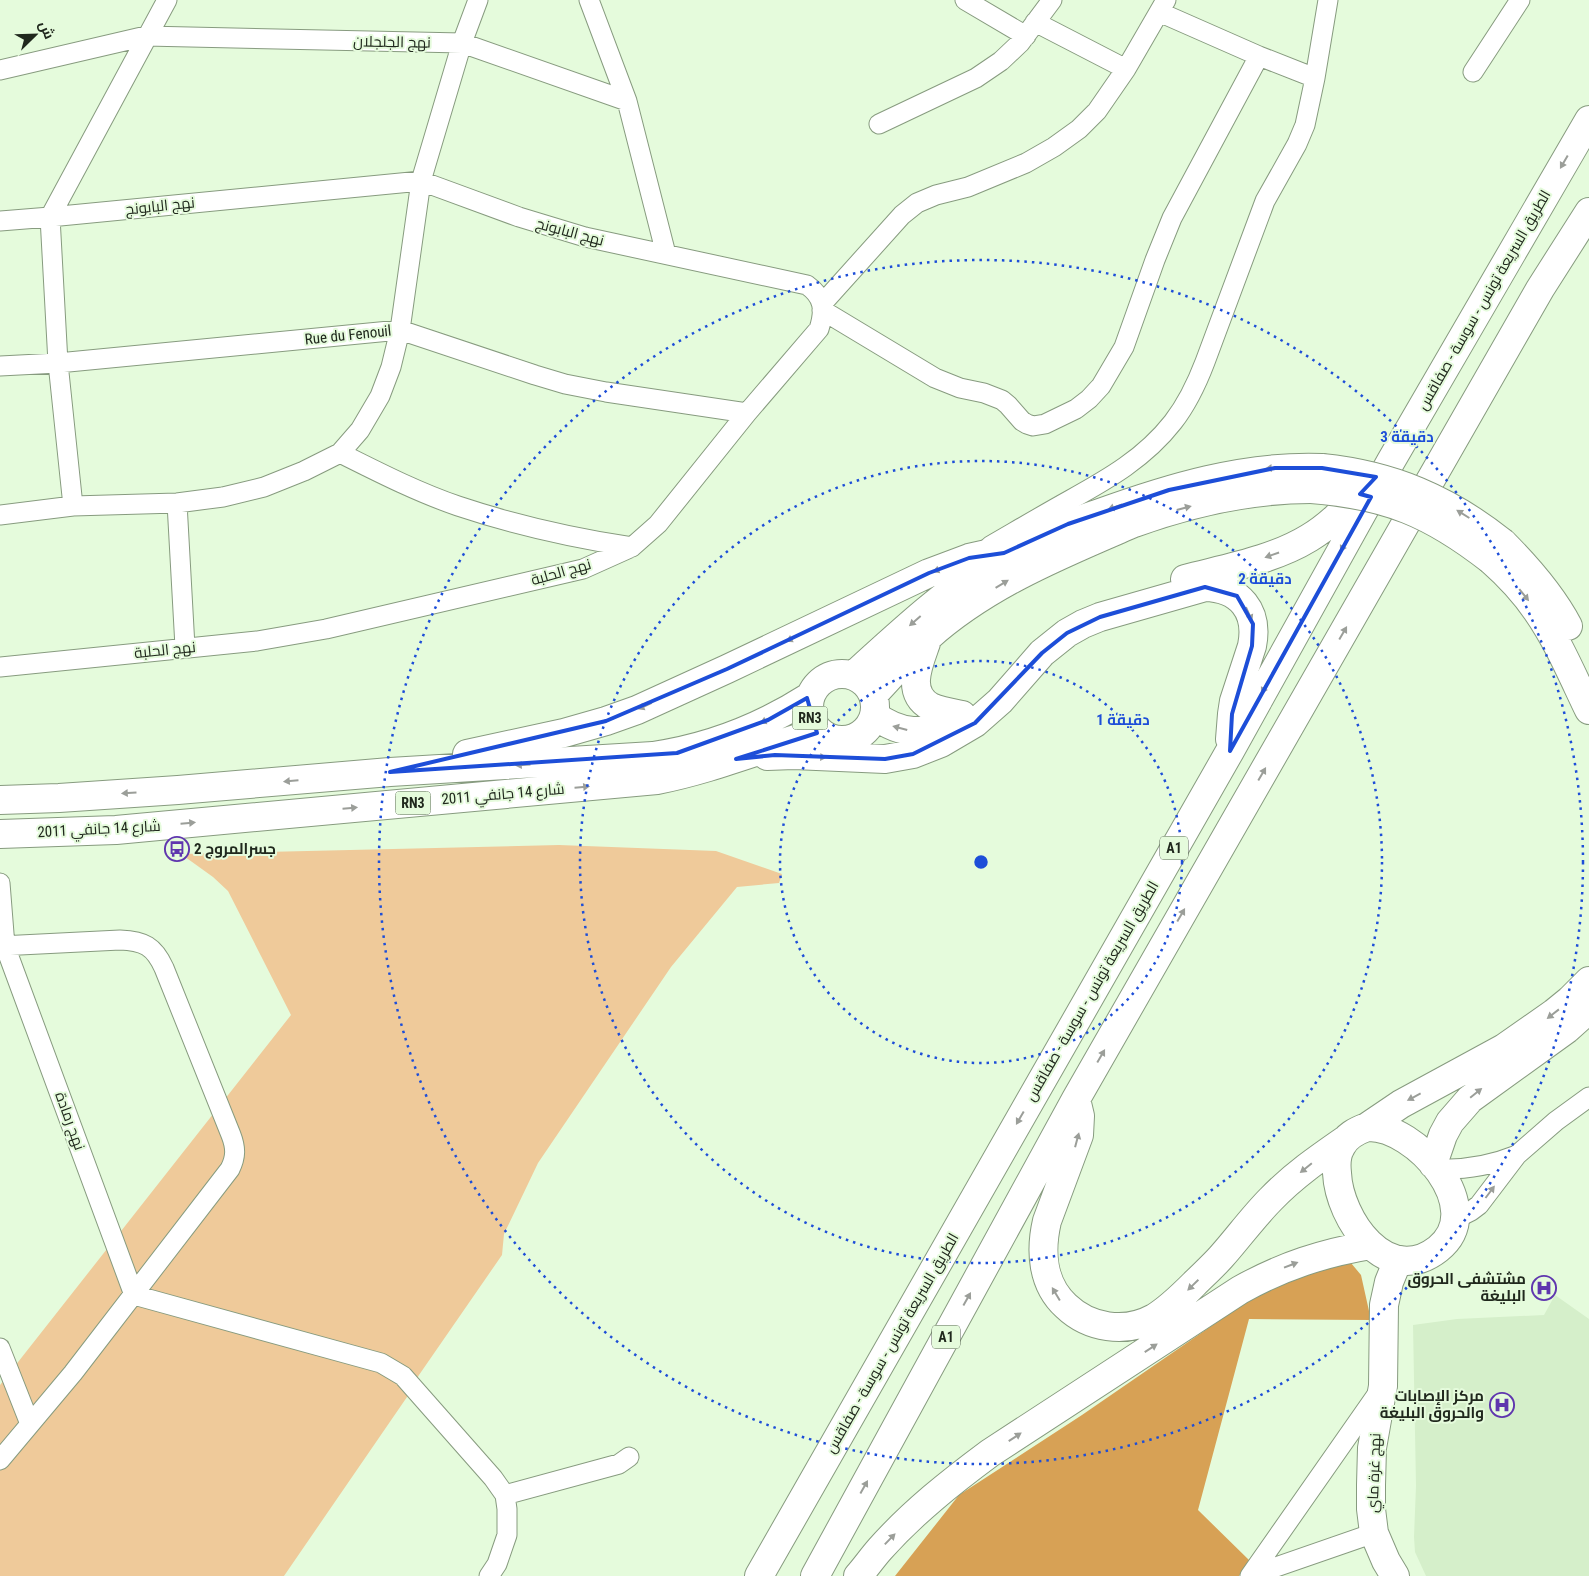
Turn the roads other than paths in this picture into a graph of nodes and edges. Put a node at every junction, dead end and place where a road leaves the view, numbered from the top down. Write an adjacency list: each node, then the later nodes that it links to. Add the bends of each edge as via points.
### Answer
1 (167, 0): 10 (street)
2 (478, 0): 11 (street)
3 (589, 0): 17 (street)
4 (965, 0): 9 (street)
5 (1052, 0): 9 (street)
6 (1328, 0): 16 (street)
7 (1520, 0): 15 (street)
8 (1162, 6): 12 (street); 13 (street)
9 (1030, 29): 13 (street); 19 (street, via 1001,61 976,78)
10 (146, 36): 11 (street, نهج الجلجلان); 14 (street, نهج الجلجلان); 22 (street)
11 (462, 43): 17 (street, نهج الجلجلان); 20 (street)
12 (1259, 56): 16 (street); 25 (street, via 1172,218 1124,347 1101,386 1076,409 1045,424 1027,424 1002,400 935,378)
13 (1126, 69): 25 (street, via 1096,111 1054,148 968,187 917,203 902,215)
14 (0, 70)
15 (1472, 72)
16 (1315, 78): 40 (street, via 1302,132 1265,201 1196,383 1173,423 1125,468)
17 (627, 101): 24 (street)
18 (1589, 120): 31 (main road, الطريق السريعة تونس - سوسة - صفاقس / A1, one-way to 31)
19 (879, 124)
20 (421, 181): 22 (street, نهج البابونج); 24 (street, نهج البابونج, via 547,226); 26 (street)
21 (1589, 212): 62 (main road, A1, one-way to 21, via 1535,297)
22 (50, 217): 23 (street, نهج البابونج); 27 (street)
23 (0, 220)
24 (666, 254): 25 (street, نهج البابونج, via 807,285 816,292)
25 (822, 307): 29 (street, via 819,329)
26 (400, 330): 27 (street, Rue du Fenouil); 29 (street, Rue du Fenouil, via 565,384); 30 (street, via 380,396 360,430)
27 (58, 363): 28 (street, Rue du Fenouil); 34 (street)
28 (0, 366)
29 (746, 412): 37 (street, via 671,510)
30 (340, 453): 33 (street, via 264,486 222,497); 36 (street, نهج الحلبة, via 457,505)
31 (1390, 461): 50 (main road, one-way to 50, via 1344,511 1295,546 1263,558 1100,602 1059,621 1034,640); 52 (main road, الطريق السريعة تونس - سوسة - صفاقس / A1, one-way to 52)
32 (1316, 478): 38 (main road, bridge, via 1344,470 1374,476 1429,495 1468,517); 39 (main road, one-way to 39, via 1275,468 1169,490 1068,524); 42 (main road, one-way to 32, via 961,610 1006,581 1134,523 1225,498 1276,491)
33 (177, 503): 34 (street); 43 (street)
34 (73, 506): 35 (street)
35 (0, 515)
36 (580, 539): 37 (street, نهج الحلبة); 41 (street, via 586,553)
37 (632, 547): 41 (street, نهج الحلبة)
38 (1497, 551): 45 (main road, via 1523,564 1547,592); 49 (main road, one-way to 49, via 1554,639)
39 (1004, 553): 40 (main road); 46 (main road, one-way to 46, via 944,597)
40 (969, 558): 54 (main road, one-way to 54, via 929,573 636,710 538,739)
41 (583, 569): 43 (street, نهج الحلبة, via 326,629 257,641)
42 (928, 637): 48 (main road); 50 (main road, via 915,676 919,695 930,706)
43 (185, 647): 44 (street, نهج الحلبة)
44 (0, 667)
45 (1589, 667)
46 (854, 675): 47 (main road, شارع 14 جانفي 2011 / RN3, via 832,674 814,687); 48 (main road, via 869,687)
47 (810, 697): 51 (main road, RN3, via 809,716); 54 (main road, شارع 14 جانفي 2011 / RN3, one-way to 54, via 768,720 706,745 676,753)
48 (873, 705): 50 (main road, one-way to 48, via 939,727 917,731 884,722); 51 (main road, RN3, via 870,724 856,737 837,740)
49 (1589, 710)
50 (962, 715)
51 (820, 732): 53 (main road, شارع 14 جانفي 2011 / RN3)
52 (1230, 751): 53 (main road, one-way to 52, via 775,755 885,759 913,754 961,732 982,718 1042,653 1067,633 1100,617 1205,587 1227,590 1237,596 1250,613 1253,624 1252,646 1232,714); 78 (main road, الطريق السريعة تونس - سوسة - صفاقس / A1, one-way to 78)
53 (736, 759): 56 (main road, شارع 14 جانفي 2011 / RN3, one-way to 53, via 116,830 633,782 679,775)
54 (390, 772): 55 (main road, شارع 14 جانفي 2011 / RN3, one-way to 55, via 178,790)
55 (0, 800)
56 (0, 834)
57 (0, 884): 58 (street, نهج رمادة)
58 (2, 946): 68 (street, نهج رمادة); 68 (street, via 120,940 151,947 160,957 231,1136 236,1153 230,1169)
59 (1589, 981): 63 (main road, one-way to 63, via 1554,1013 1504,1048 1401,1104)
60 (1589, 1010): 65 (main road, one-way to 60, via 1443,1135 1470,1098)
61 (1589, 1097): 64 (street)
62 (1076, 1098): 63 (main road, one-way to 62, via 1322,1155 1285,1186 1221,1258 1165,1311 1140,1324 1111,1327 1084,1319 1061,1302 1047,1277 1044,1263 1047,1221 1079,1135 1080,1116); 79 (main road, A1, one-way to 62)
63 (1356, 1134): 65 (main road, via 1376,1127 1392,1132 1414,1146); 67 (main road, via 1337,1156 1339,1192 1349,1218)
64 (1516, 1155): 65 (street, via 1464,1169); 66 (street, one-way to 64, via 1479,1205)
65 (1435, 1166): 66 (main road, via 1453,1197)
66 (1455, 1219): 67 (main road, via 1447,1240 1430,1255 1409,1261)
67 (1381, 1251): 70 (main road, نهج غرة ماي, via 1375,1265 1376,1281 1384,1305); 80 (main road, one-way to 67, via 904,1524 960,1475 1240,1290 1319,1255)
68 (134, 1295): 71 (street); 74 (street, via 389,1366 403,1376 494,1478)
69 (0, 1348): 71 (street)
70 (1383, 1386): 75 (main road, نهج غرة ماي, via 1372,1448); 81 (street)
71 (30, 1424): 73 (street)
72 (629, 1456): 74 (street, via 619,1464)
73 (0, 1460)
74 (505, 1495): 77 (street, via 507,1535 497,1564)
75 (1374, 1533): 76 (street); 82 (main road, نهج غرة ماي)
76 (1297, 1568): 81 (street)
77 (489, 1576)
78 (759, 1576)
79 (815, 1576)
80 (858, 1576)
81 (1250, 1576)
82 (1396, 1576)

